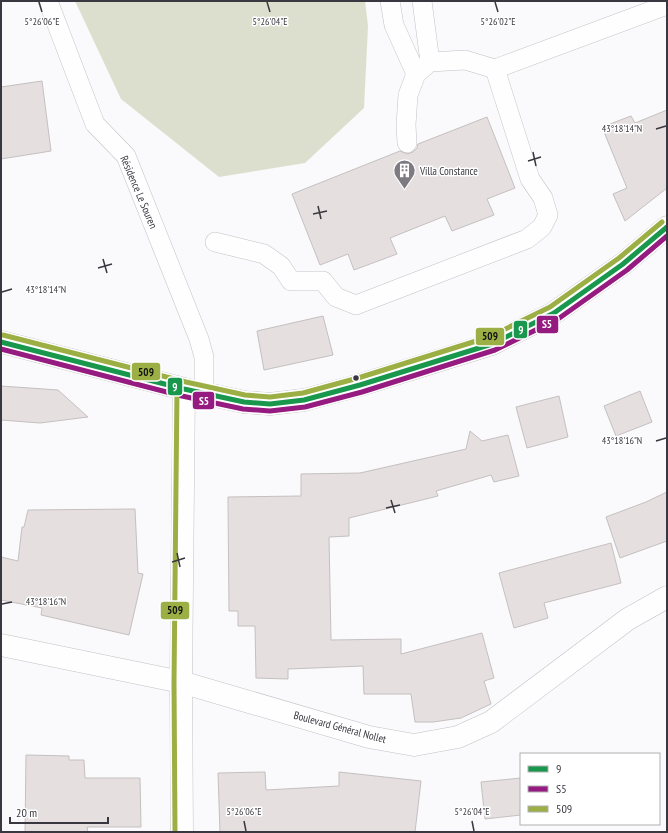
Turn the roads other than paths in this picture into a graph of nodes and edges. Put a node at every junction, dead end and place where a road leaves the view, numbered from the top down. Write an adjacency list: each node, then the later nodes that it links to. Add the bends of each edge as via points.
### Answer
1 (48, 1): 11 (lane, Résidence Le Souren, via 95,124 126,156 199,339 204,357)
2 (390, 1): 5 (lane, via 394,25)
3 (422, 1): 5 (lane)
4 (667, 5): 6 (lane)
5 (423, 68): 6 (lane, via 465,60); 7 (lane, via 408,95)
6 (495, 69): 9 (lane, via 530,179 543,198 548,215 542,227 527,239 356,305 336,297 323,281 291,280 281,266 264,254)
7 (407, 143)
8 (667, 227): 11 (street, via 624,264 554,313 492,344 304,400 270,404 244,402)
9 (215, 242)
10 (1, 342): 11 (street)
11 (194, 391): 14 (street)
12 (667, 597): 14 (street, Boulevard Général Nollet, via 628,619 491,722 458,737 436,741 414,744 370,737)
13 (1, 644): 14 (street, Boulevard Général Nollet)
14 (181, 682): 15 (street)
15 (182, 832)

